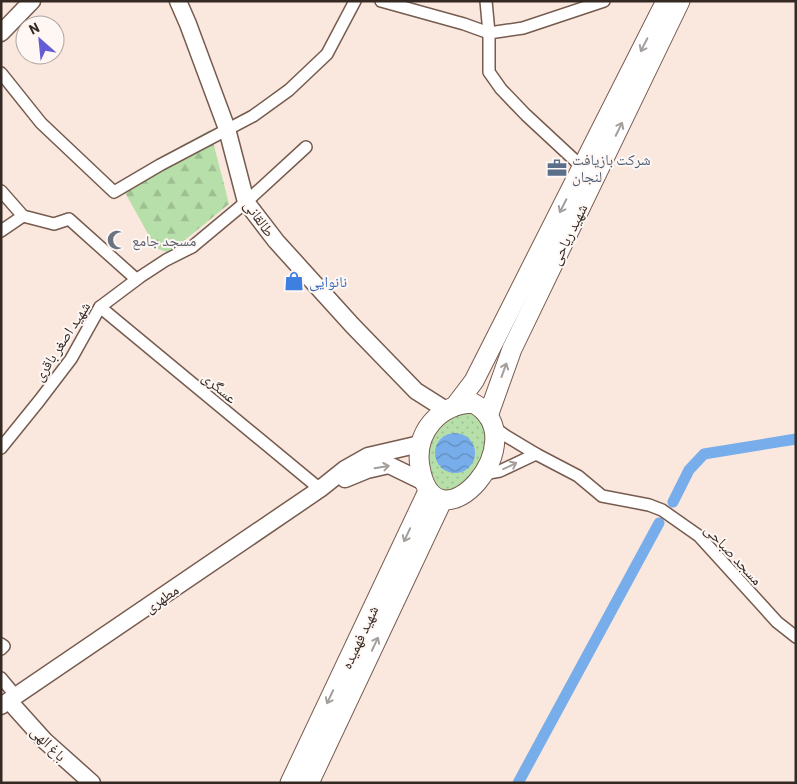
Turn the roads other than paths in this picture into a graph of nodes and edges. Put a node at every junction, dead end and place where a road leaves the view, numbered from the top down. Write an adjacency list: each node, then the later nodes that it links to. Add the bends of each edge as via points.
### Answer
1 (32, 1): 9 (street)
2 (178, 1): 12 (street, طالقانی)
3 (355, 1): 12 (street, via 326,54 310,72 253,116)
4 (381, 1): 10 (street)
5 (486, 1): 10 (street)
6 (604, 1): 10 (street, via 523,28)
7 (666, 1): 14 (main road, شهید ریاحی, one-way to 14)
8 (680, 1): 23 (main road, شهید ریاحی, one-way to 8, via 512,348)
9 (1, 33)
10 (489, 33): 14 (street, via 489,72 497,84)
11 (1, 73): 12 (street, via 41,123 114,192)
12 (226, 130): 16 (street, طالقانی)
13 (306, 147): 16 (street, شهید اصغر باقری)
14 (582, 167): 22 (main road, شهید ریاحی, one-way to 22, via 474,381)
15 (1, 191): 17 (street)
16 (246, 202): 19 (street, شهید اصغر باقری, via 192,247); 21 (street, طالقانی, via 276,241)
17 (23, 216): 18 (street); 19 (street, via 54,224 69,219)
18 (1, 230)
19 (136, 280): 20 (street, شهید اصغر باقری)
20 (100, 307): 26 (street, شهید اصغر باقری, via 71,358); 29 (street, عسگری)
21 (416, 391): 22 (street); 24 (street)
22 (450, 408): 23 (main road, via 473,403 484,410); 24 (main road)
23 (490, 421): 27 (street, مسجد صباحی, via 506,436); 28 (main road, via 495,443)
24 (430, 424): 25 (main road)
25 (420, 444): 29 (street, via 368,456 345,469); 30 (main road, via 419,464)
26 (1, 448)
27 (536, 454): 28 (street, one-way to 27, via 500,471); 31 (street, مسجد صباحی, via 578,476 602,496 662,510 692,531 777,622)
28 (483, 474): 30 (main road, via 473,488 456,499)
29 (320, 490): 30 (street, one-way to 30, via 367,470 389,465); 35 (street, مطهری)
30 (431, 491): 37 (main road, شهید فهمیده, one-way to 37); 38 (main road, شهید فهمیده, one-way to 30)
31 (796, 637)
32 (1, 644): 33 (street, via 4,646)
33 (1, 649)
34 (1, 678): 35 (street)
35 (9, 701): 36 (street, باغ الهی, via 45,741)
36 (92, 783)
37 (290, 783)
38 (309, 783)

